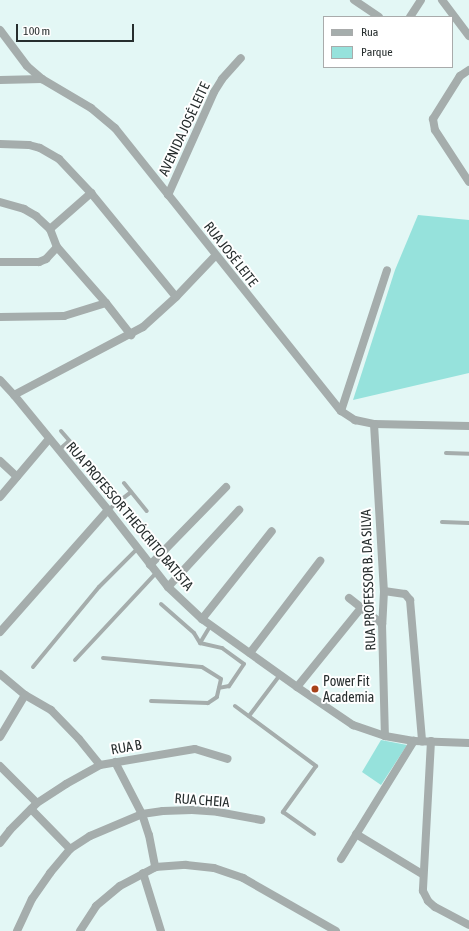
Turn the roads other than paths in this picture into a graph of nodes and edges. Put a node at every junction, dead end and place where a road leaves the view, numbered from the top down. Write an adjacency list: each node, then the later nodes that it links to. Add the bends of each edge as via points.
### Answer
1 (354, 0): 4 (street)
2 (421, 0): 5 (street)
3 (442, 0): 7 (street)
4 (378, 16)
5 (411, 16)
6 (0, 30): 10 (street, RUA JOSÉ LEITE, via 27,66)
7 (469, 36)
8 (241, 58): 15 (street, AVENIDA JOSÉ LEITE, via 214,92)
9 (469, 70): 13 (street, via 460,76 433,119 435,130)
10 (42, 79): 11 (street); 15 (street, RUA JOSÉ LEITE, via 105,118)
11 (0, 80)
12 (0, 144): 14 (street, via 29,145 49,152 66,165)
13 (469, 182)
14 (91, 194): 17 (street); 22 (street)
15 (168, 195): 19 (street, RUA JOSÉ LEITE)
16 (0, 202): 17 (street, via 24,209)
17 (50, 229): 18 (street)
18 (57, 247): 20 (street, via 46,259 39,262); 23 (street)
19 (216, 256): 22 (street); 28 (street, RUA JOSÉ LEITE)
20 (0, 262)
21 (387, 270): 28 (street)
22 (176, 297): 25 (street, via 153,319)
23 (106, 303): 24 (street, via 64,316); 25 (street)
24 (0, 317)
25 (130, 335): 27 (street)
26 (0, 380): 27 (street, RUA PROFESSOR THEÓCRITO BATISTA)
27 (14, 395): 32 (street, RUA PROFESSOR THEÓCRITO BATISTA)
28 (341, 411): 29 (street, RUA JOSÉ LEITE, via 355,420)
29 (374, 424): 30 (street, RUA JOSÉ LEITE); 55 (street, RUA PROFESSOR B. DA SILVA)
30 (469, 426)
31 (61, 431): 33 (lane)
32 (49, 439): 35 (street, RUA PROFESSOR THEÓCRITO BATISTA); 39 (street)
33 (69, 441): 34 (lane); 35 (lane)
34 (74, 446)
35 (58, 450): 44 (street, RUA PROFESSOR THEÓCRITO BATISTA)
36 (446, 453): 37 (lane)
37 (469, 454)
38 (0, 461): 39 (street)
39 (17, 477): 43 (street)
40 (124, 483): 42 (lane)
41 (226, 487): 52 (street)
42 (131, 492): 44 (lane); 46 (lane)
43 (0, 497)
44 (108, 510): 50 (street, RUA PROFESSOR THEÓCRITO BATISTA); 62 (street)
45 (239, 510): 54 (street)
46 (147, 511)
47 (442, 522): 48 (lane)
48 (469, 523)
49 (272, 531): 59 (street)
50 (138, 548): 52 (street, RUA PROFESSOR THEÓCRITO BATISTA); 67 (lane, via 99,587)
51 (320, 560): 64 (street)
52 (150, 565): 53 (street, RUA PROFESSOR THEÓCRITO BATISTA)
53 (156, 573): 54 (street, RUA PROFESSOR THEÓCRITO BATISTA); 66 (lane)
54 (168, 587): 59 (street, RUA PROFESSOR THEÓCRITO BATISTA)
55 (384, 591): 60 (street, RUA PROFESSOR B. DA SILVA); 78 (street, via 405,594 410,600)
56 (349, 598): 58 (street)
57 (162, 604): 63 (lane, via 194,633)
58 (361, 608): 60 (street); 70 (street)
59 (202, 619): 61 (street, RUA PROFESSOR THEÓCRITO BATISTA)
60 (382, 624): 76 (street, RUA PROFESSOR B. DA SILVA)
61 (211, 625): 63 (lane); 64 (street, RUA PROFESSOR THEÓCRITO BATISTA)
62 (0, 632)
63 (200, 643): 71 (lane, via 222,648 244,664 229,686)
64 (250, 653): 69 (street, RUA PROFESSOR THEÓCRITO BATISTA)
65 (103, 658): 71 (lane, via 202,667 221,679)
66 (75, 660)
67 (33, 667)
68 (0, 674): 72 (street)
69 (280, 675): 70 (street, RUA PROFESSOR THEÓCRITO BATISTA); 75 (lane)
70 (297, 687): 76 (street, RUA PROFESSOR THEÓCRITO BATISTA, via 344,720)
71 (219, 688): 73 (lane, via 217,696 208,703)
72 (25, 695): 77 (street); 83 (street, via 52,710)
73 (151, 701)
74 (236, 706): 75 (lane)
75 (249, 716): 88 (lane, via 316,766 283,812)
76 (385, 736): 78 (street, RUA PROFESSOR THEÓCRITO BATISTA)
77 (0, 737)
78 (418, 741): 79 (street, RUA PROFESSOR THEÓCRITO BATISTA); 89 (street)
79 (431, 741): 80 (street, RUA PROFESSOR THEÓCRITO BATISTA); 95 (street)
80 (469, 743)
81 (228, 759): 82 (street, RUA B, via 195,749)
82 (115, 762): 83 (street, RUA B); 86 (street)
83 (100, 765): 85 (street, RUA B)
84 (0, 766): 85 (street)
85 (34, 806): 90 (street, RUA B); 91 (street)
86 (142, 814): 87 (street, RUA CHEIA, via 192,810); 91 (street, RUA CHEIA, via 90,836); 93 (street, via 149,834)
87 (260, 820)
88 (314, 834)
89 (356, 834): 92 (street); 95 (street)
90 (0, 843)
91 (70, 849): 97 (street, RUA CHEIA, via 32,900)
92 (340, 858)
93 (155, 867): 94 (street); 100 (street, via 186,865 223,870 243,878)
94 (143, 873): 98 (street, via 110,893 96,906); 99 (street)
95 (422, 874): 96 (street, via 423,891 428,901)
96 (469, 925)
97 (17, 931)
98 (80, 931)
99 (161, 931)
100 (336, 931)

